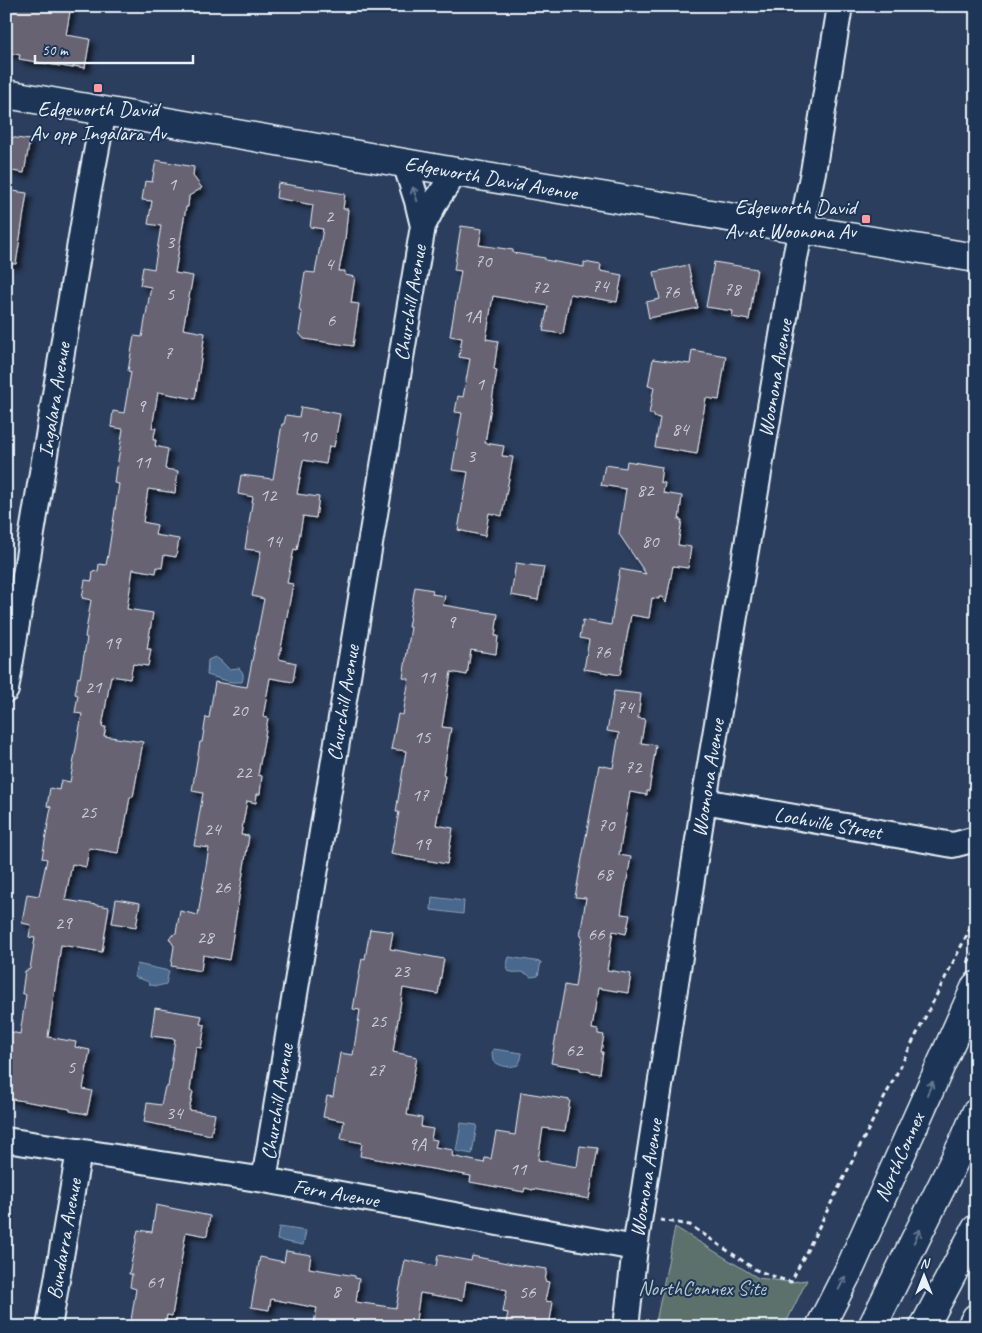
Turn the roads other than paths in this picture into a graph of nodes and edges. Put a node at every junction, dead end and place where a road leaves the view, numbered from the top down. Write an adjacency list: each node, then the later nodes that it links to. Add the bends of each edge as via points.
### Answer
1 (840, 6): 7 (street, Woonona Avenue, via 813,172)
2 (6, 94): 3 (main road, Edgeworth David Avenue)
3 (104, 111): 4 (main road, Edgeworth David Avenue); 9 (street, Ingalara Avenue)
4 (405, 163): 5 (main road, Edgeworth David Avenue); 6 (street, Churchill Avenue, one-way to 4)
5 (456, 172): 6 (street, Churchill Avenue); 7 (main road, Edgeworth David Avenue)
6 (423, 226): 16 (street, Churchill Avenue)
7 (800, 230): 8 (main road, Edgeworth David Avenue); 10 (street, Woonona Avenue)
8 (976, 258)
9 (6, 690)
10 (704, 801): 11 (street, Lochville Street, via 953,845); 18 (street, Woonona Avenue)
11 (976, 839)
12 (976, 986): 22 (main road, NorthConnex, one-way to 12, via 851,1266)
13 (976, 1113): 23 (main road, one-way to 13)
14 (6, 1140): 15 (street, Fern Avenue)
15 (79, 1151): 16 (street, Fern Avenue); 20 (street, Bundarra Avenue)
16 (264, 1180): 18 (street, Fern Avenue)
17 (976, 1229): 24 (main road)
18 (635, 1248): 21 (street, Woonona Avenue)
19 (976, 1318): 25 (main road)
20 (49, 1327)
21 (626, 1327)
22 (820, 1327)
23 (872, 1327)
24 (924, 1327)
25 (971, 1327)

